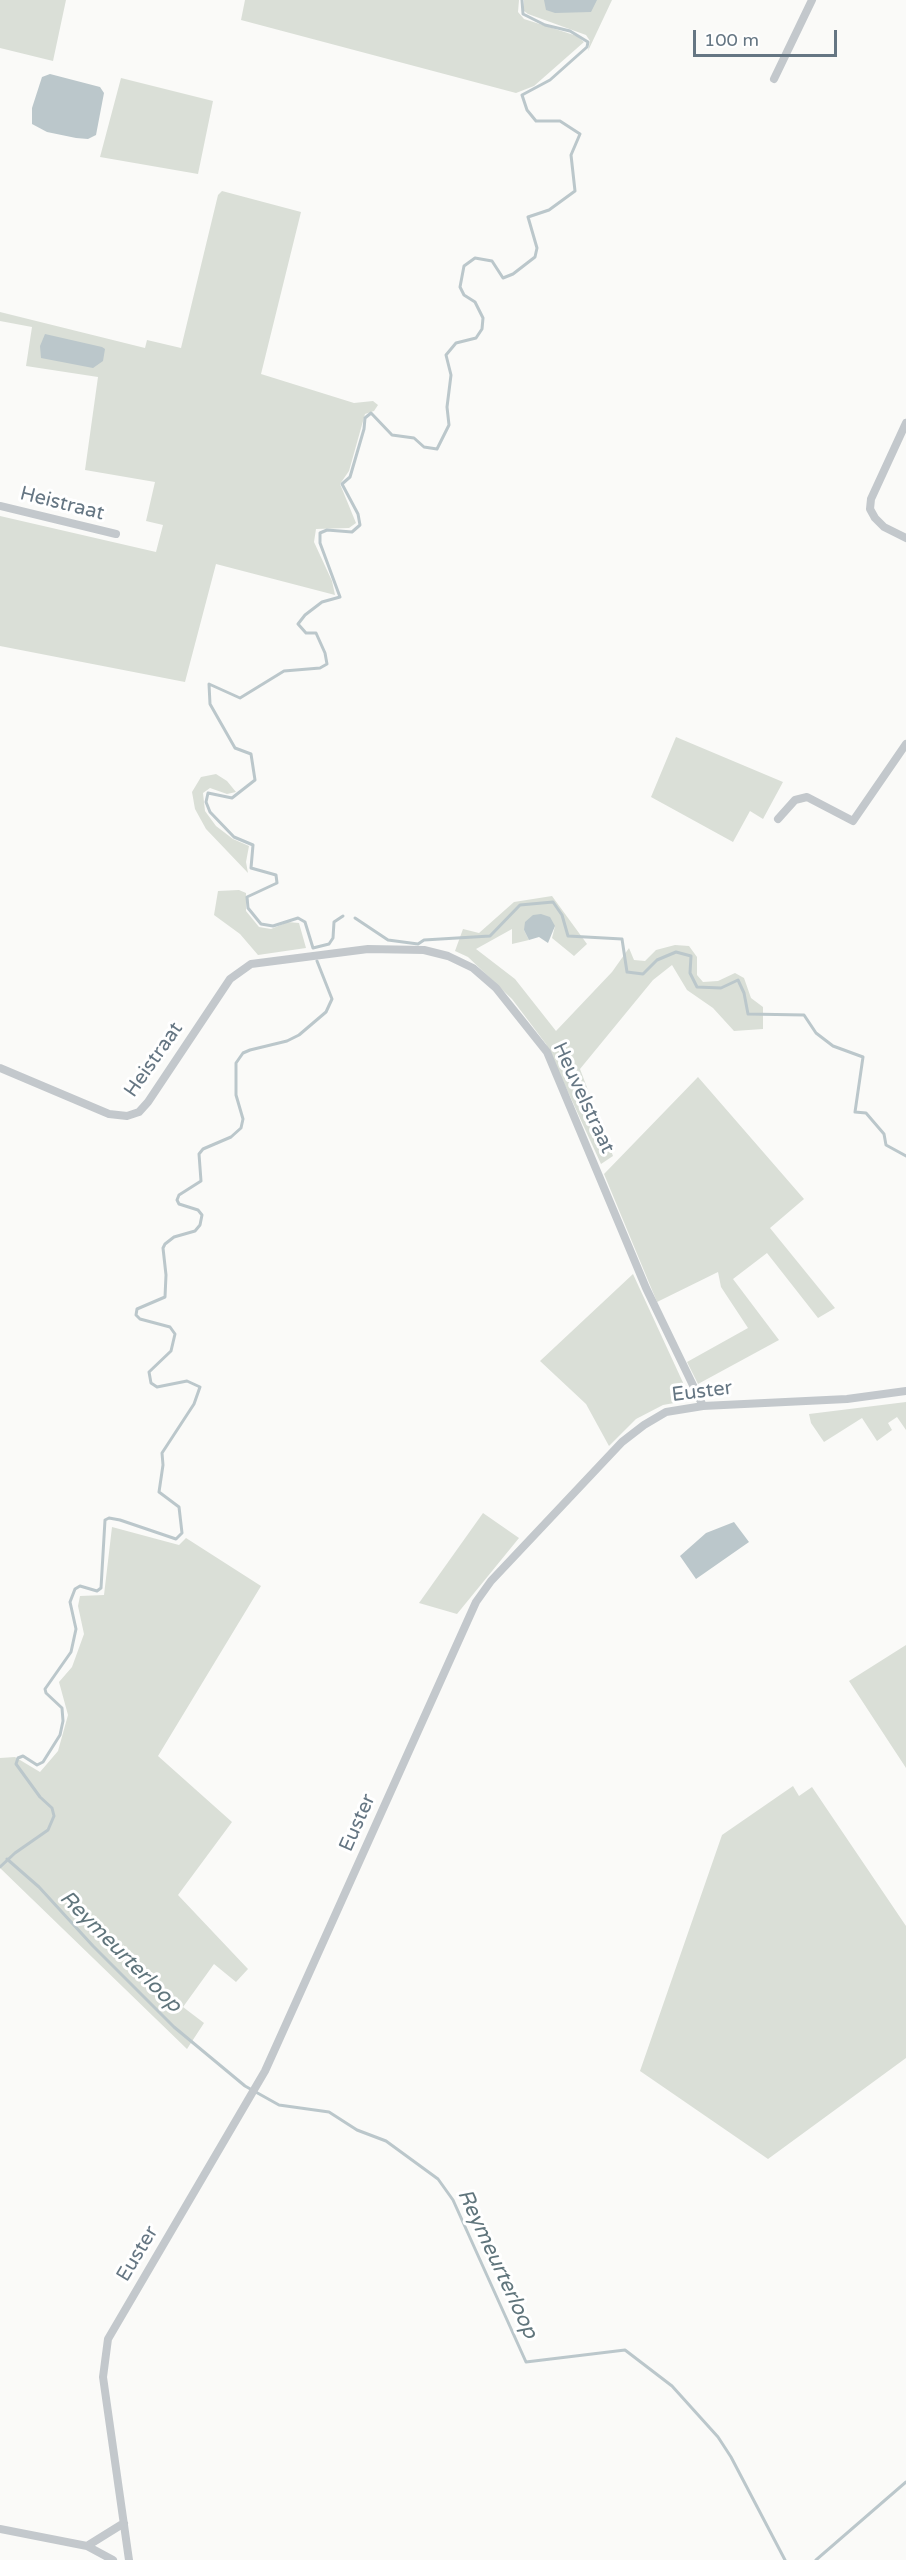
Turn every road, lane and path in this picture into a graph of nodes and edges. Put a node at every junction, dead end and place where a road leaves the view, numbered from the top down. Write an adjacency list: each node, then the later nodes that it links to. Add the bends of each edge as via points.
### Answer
1 (812, 0): 2 (street)
2 (774, 79)
3 (906, 423): 6 (street, via 870,509 884,527)
4 (0, 506): 5 (street, Heistraat)
5 (116, 534)
6 (906, 538)
7 (906, 744): 8 (street, via 854,821 807,797 795,800)
8 (778, 819)
9 (315, 954): 10 (street, Heistraat, via 262,961 230,979 139,1112 127,1116 109,1114); 12 (street, Heuvelstraat, via 388,949 424,950 448,956 473,968 515,1010 547,1052 646,1288)
10 (0, 1068)
11 (906, 1390): 12 (street, Euster, via 847,1399)
12 (703, 1406): 13 (street, Euster, via 666,1412 622,1442 499,1572 476,1602 265,2071 108,2339 103,2377)
13 (124, 2523): 15 (street); 17 (street, Euster)
14 (0, 2529): 15 (street)
15 (87, 2546): 16 (street)
16 (113, 2560)
17 (129, 2560)

